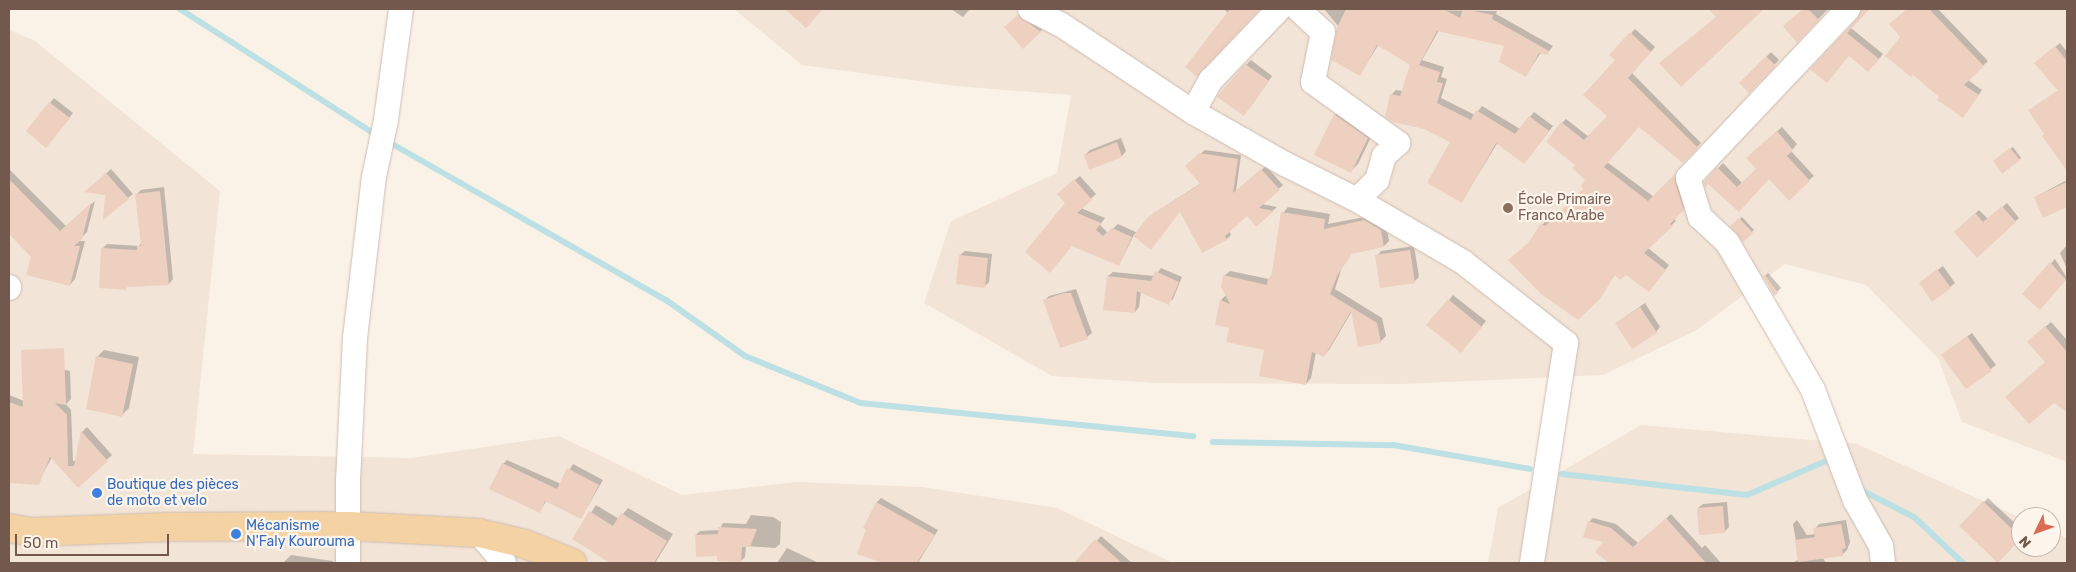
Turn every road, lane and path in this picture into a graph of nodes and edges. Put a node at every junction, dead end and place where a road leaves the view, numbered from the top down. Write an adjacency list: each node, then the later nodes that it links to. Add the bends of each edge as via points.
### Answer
1 (401, 9): 8 (street, via 386,120 374,177 355,338)
2 (1030, 9): 6 (street, via 1060,24)
3 (1279, 9): 6 (street, via 1211,80)
4 (1298, 9): 7 (street, via 1323,32 1314,82 1398,143 1384,156 1377,180)
5 (1848, 9): 15 (street, via 1688,178 1700,217 1727,242 1813,390 1854,500 1880,546)
6 (1193, 112): 7 (street)
7 (1357, 200): 14 (street, via 1463,262 1566,343)
8 (349, 526): 9 (main road, via 169,526 32,532); 10 (main road); 11 (street)
9 (9, 528)
10 (479, 534): 12 (street); 13 (main road, via 525,544)
11 (348, 563)
12 (504, 563)
13 (572, 563)
14 (1532, 563)
15 (1883, 563)

